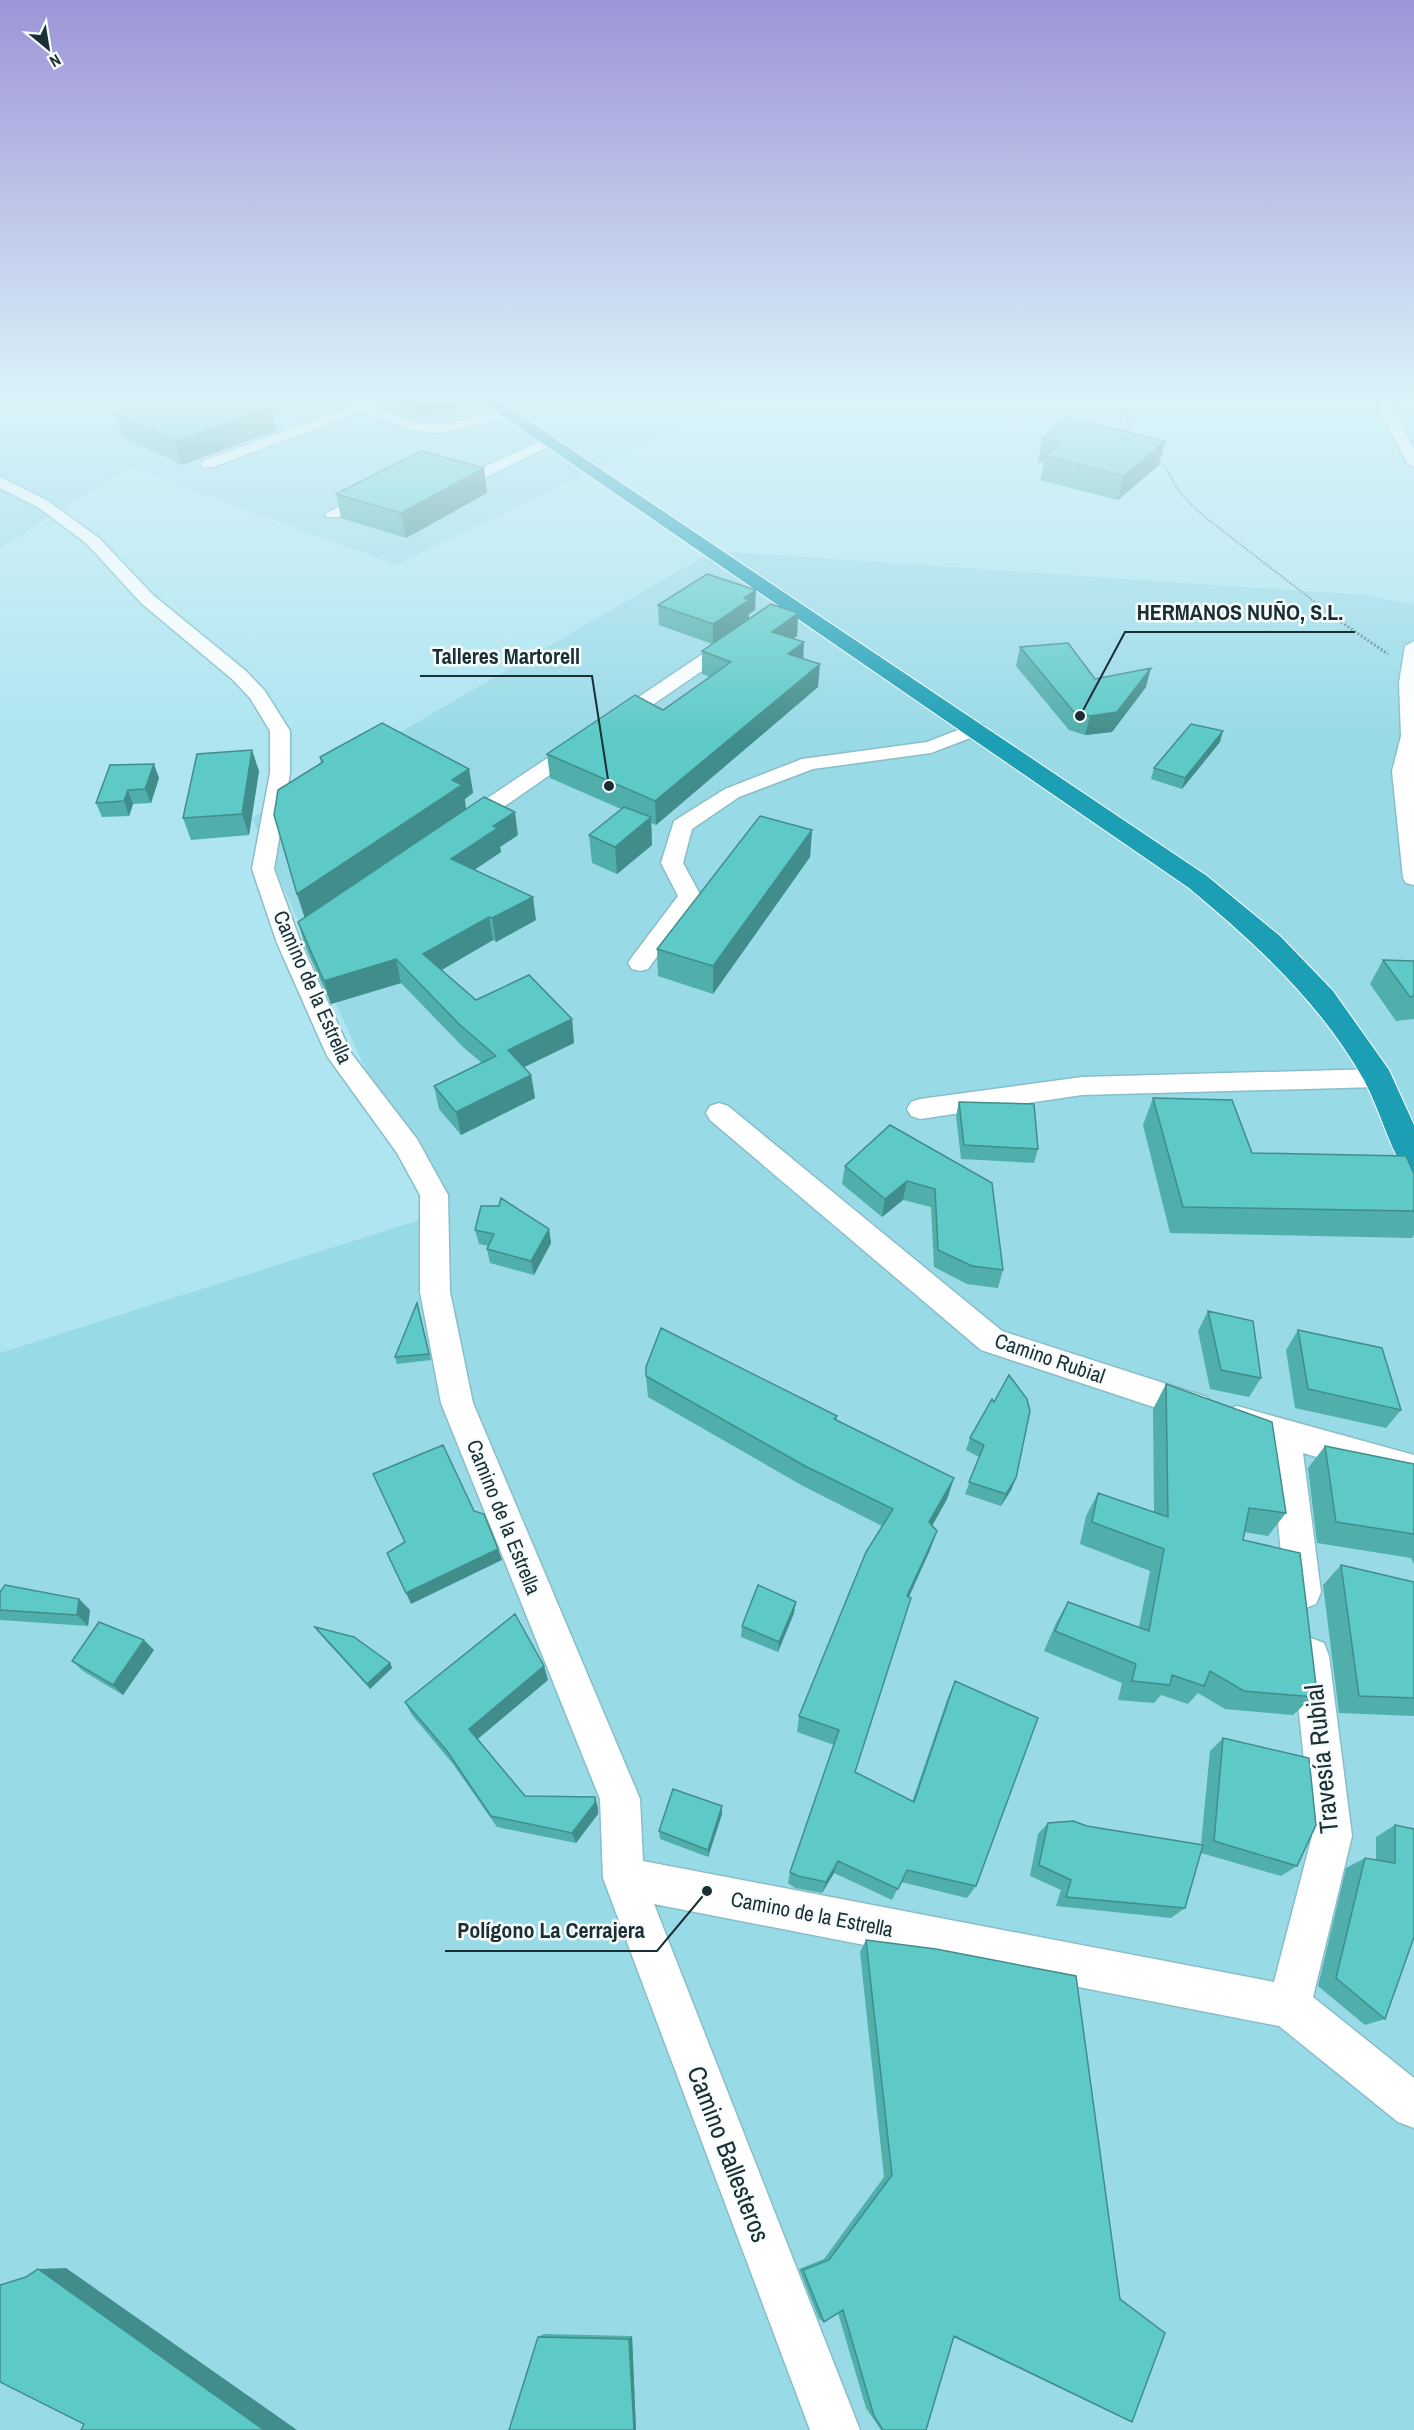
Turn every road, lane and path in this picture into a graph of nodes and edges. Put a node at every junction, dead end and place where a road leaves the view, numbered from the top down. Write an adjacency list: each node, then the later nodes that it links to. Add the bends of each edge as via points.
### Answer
1 (54, 512): 22 (street, Camino de la Estrella, via 93,541 147,599 239,675 258,695 280,731 280,773 263,869 298,936 340,1056 407,1146 434,1195 435,1292 457,1403 620,1799)
2 (336, 512): 5 (street)
3 (655, 512): 6 (highway)
4 (1199, 512): 10 (path, via 1355,633)
5 (333, 514)
6 (789, 603): 7 (street); 11 (highway)
7 (769, 616)
8 (750, 630): 13 (street)
9 (1414, 646): 10 (street)
10 (1410, 668): 12 (street)
11 (976, 729): 15 (street, via 931,747 809,763 732,793 682,826 672,863 690,896); 16 (highway, via 1198,882 1270,942 1323,998)
12 (1412, 736): 14 (street, via 1402,771)
13 (446, 836)
14 (1414, 875)
15 (640, 963)
16 (1378, 1078): 17 (street, via 1082,1086); 19 (highway)
17 (920, 1109)
18 (719, 1113): 20 (street, Camino Rubial, via 992,1341)
19 (1414, 1160)
20 (1285, 1436): 21 (street, Camino Rubial); 23 (street, Travesía Rubial, via 1332,1836)
21 (1414, 1470)
22 (623, 1878): 23 (street, Camino de la Estrella); 25 (street, Camino Ballesteros)
23 (1289, 2006): 24 (street, Camino de la Estrella)
24 (1414, 2106)
25 (835, 2430)

